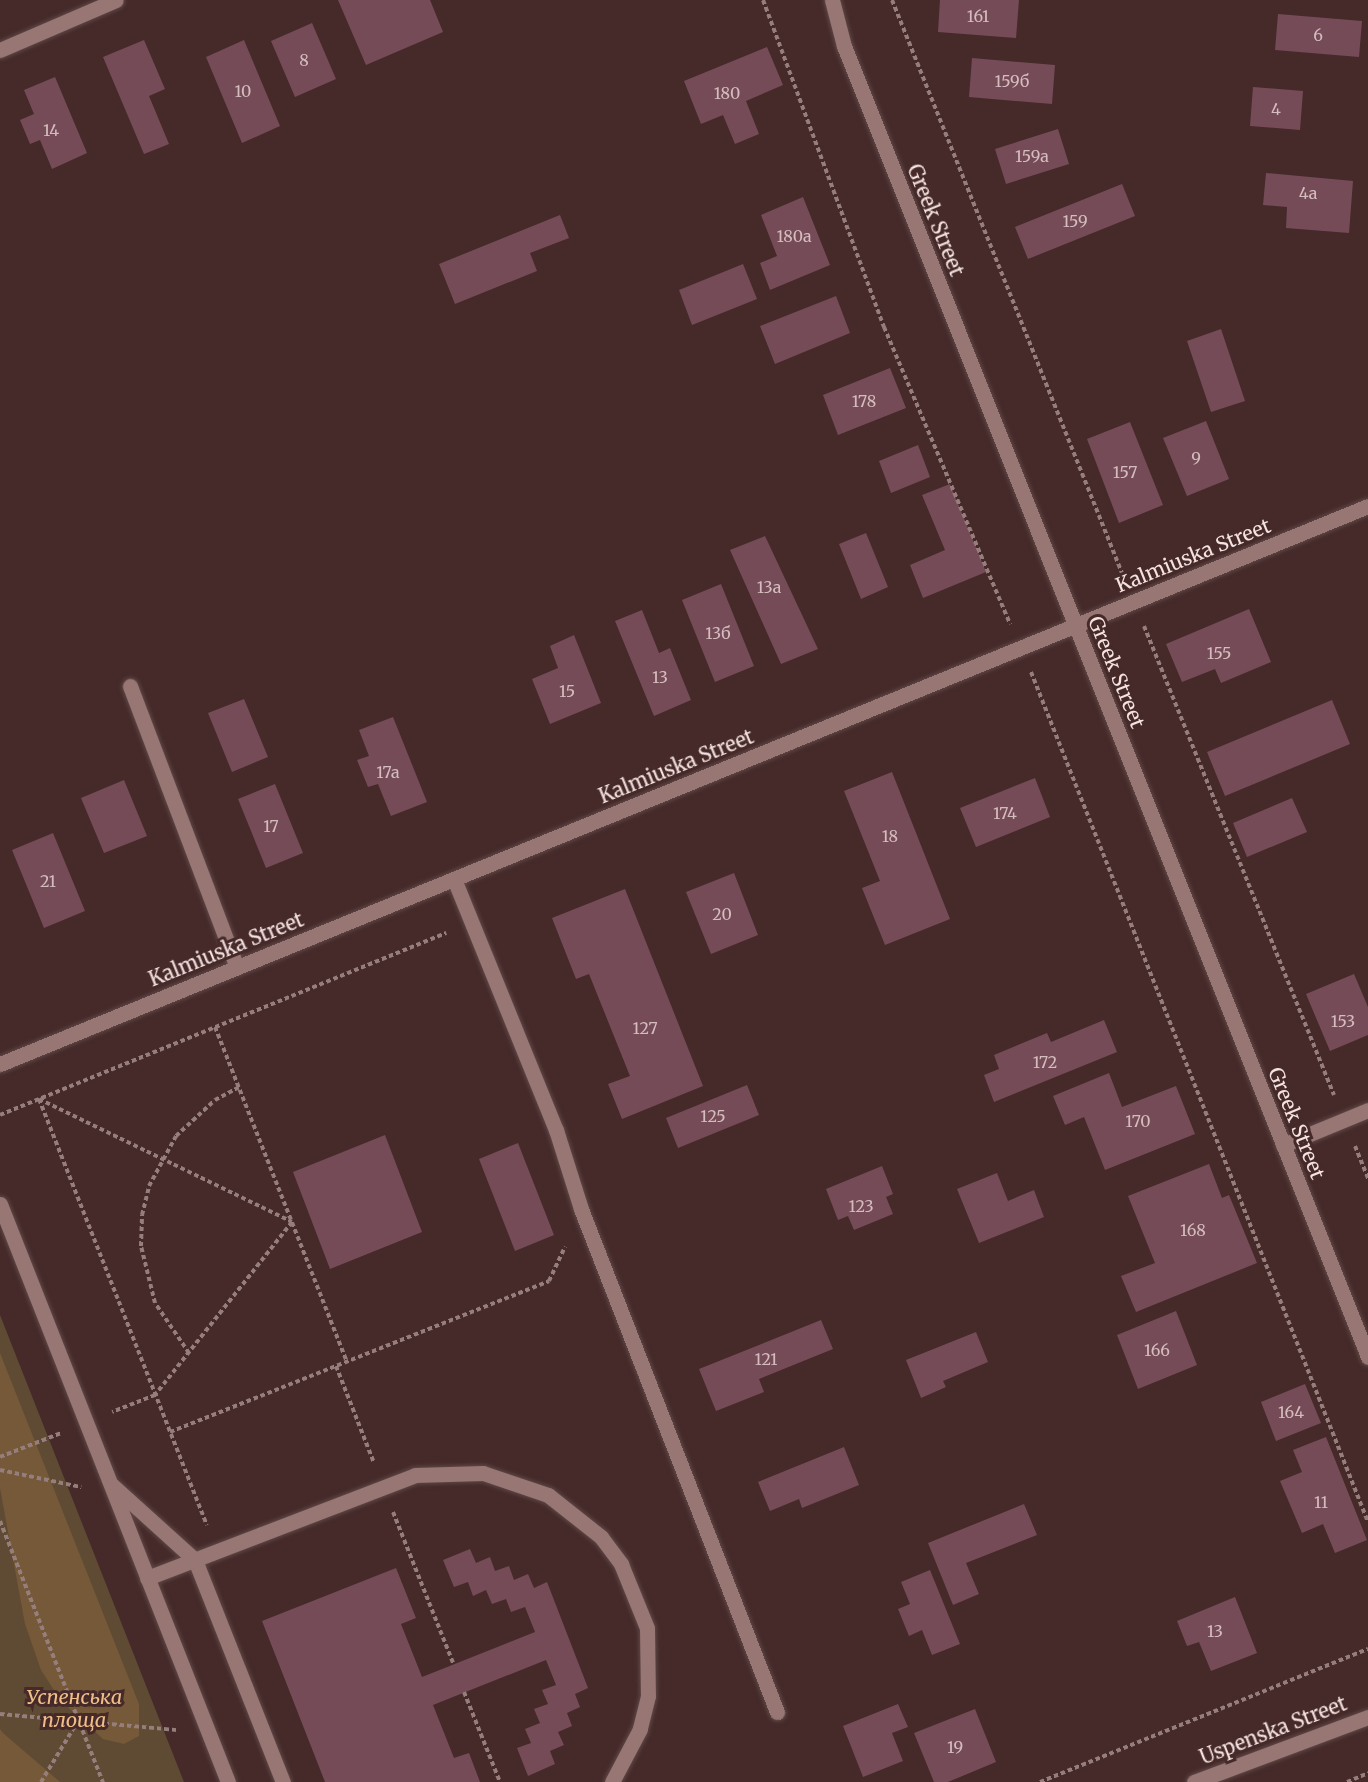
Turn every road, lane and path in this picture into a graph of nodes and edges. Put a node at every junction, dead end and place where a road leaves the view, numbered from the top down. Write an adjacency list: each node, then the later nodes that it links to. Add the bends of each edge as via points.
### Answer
1 (116, 0): 5 (street)
2 (763, 0): 9 (path, via 884,327)
3 (832, 0): 8 (street, Greek Street, via 844,46)
4 (892, 0): 7 (path)
5 (0, 50)
6 (1368, 506): 7 (street, Kalmiuska Street)
7 (1134, 602): 8 (street, Kalmiuska Street); 20 (path)
8 (1076, 625): 9 (street, Kalmiuska Street); 21 (street, Greek Street)
9 (1020, 648): 11 (street, Kalmiuska Street); 36 (path)
10 (130, 686): 13 (street)
11 (454, 879): 12 (street); 13 (street, Kalmiuska Street)
12 (472, 923): 14 (path); 25 (street, via 556,1130)
13 (237, 967): 15 (street, Kalmiuska Street)
14 (215, 1028): 16 (path); 17 (path)
15 (0, 1064)
16 (238, 1087): 22 (path, via 194,1116); 26 (path)
17 (39, 1099): 19 (path); 22 (path); 30 (path)
18 (1368, 1110): 20 (street)
19 (0, 1115)
20 (1344, 1120): 21 (street); 23 (path)
21 (1283, 1145): 28 (street, Greek Street)
22 (161, 1158): 26 (path); 27 (path, via 142,1215 141,1245 155,1303)
23 (1368, 1179)
24 (0, 1204): 33 (street)
25 (581, 1209): 29 (path, via 549,1281); 42 (street)
26 (292, 1222): 27 (path); 29 (path)
27 (189, 1353): 30 (path)
28 (1368, 1357)
29 (347, 1362): 31 (path)
30 (155, 1395): 31 (path)
31 (170, 1432): 37 (path)
32 (0, 1470): 34 (path)
33 (110, 1483): 38 (street); 39 (street)
34 (81, 1486)
35 (0, 1521): 45 (path)
36 (1368, 1522)
37 (218, 1551): 38 (street); 53 (street, via 415,1475 483,1473 516,1481 557,1501 601,1537 621,1564 647,1628 648,1696 640,1729)
38 (195, 1560): 39 (street); 51 (street)
39 (147, 1578): 50 (street)
40 (1368, 1649): 54 (path)
41 (464, 1692): 52 (path)
42 (777, 1712)
43 (0, 1714): 45 (path)
44 (1368, 1717): 55 (street, Uspenska Street)
45 (79, 1721): 46 (path); 48 (path); 49 (path)
46 (177, 1730)
47 (1368, 1773): 56 (path)
48 (41, 1782)
49 (103, 1782)
50 (228, 1782)
51 (283, 1782)
52 (500, 1782)
53 (612, 1782)
54 (1040, 1782)
55 (1194, 1782)
56 (1347, 1782)

